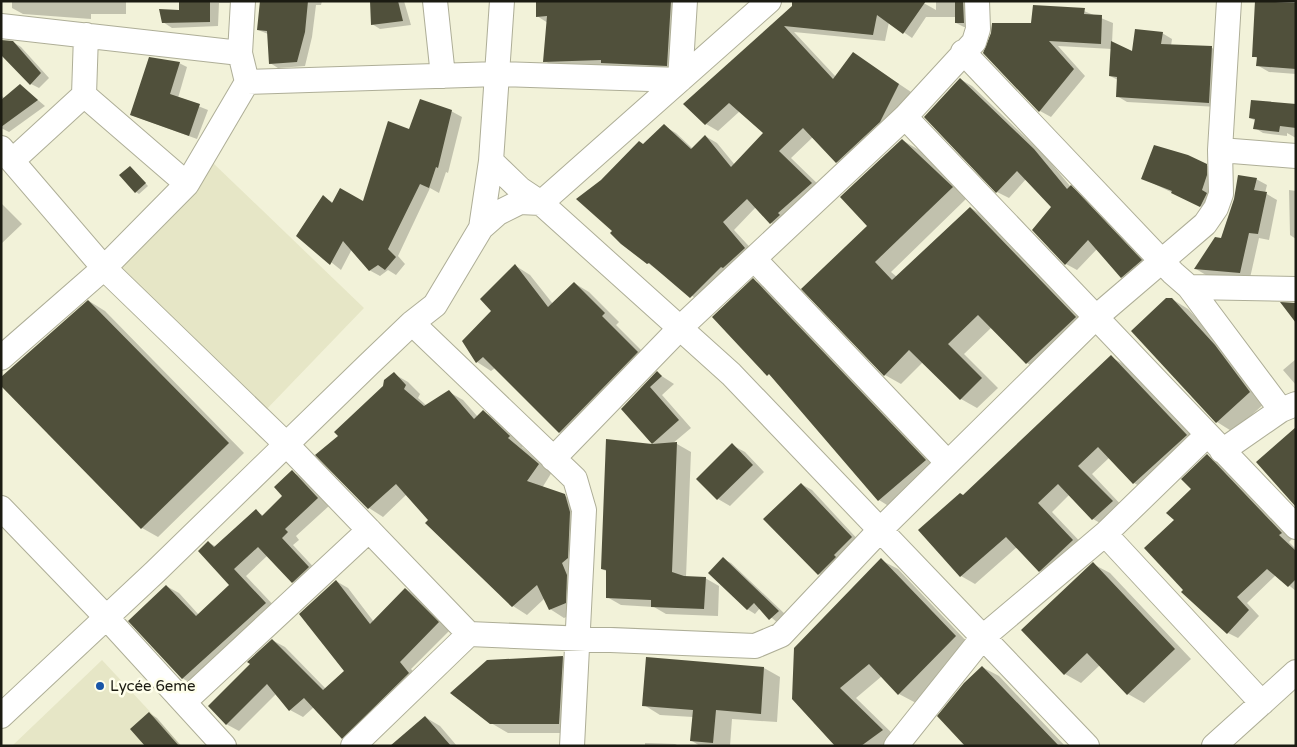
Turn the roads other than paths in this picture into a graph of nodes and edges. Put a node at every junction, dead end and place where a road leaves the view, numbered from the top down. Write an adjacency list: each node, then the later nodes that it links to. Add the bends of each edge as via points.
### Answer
1 (243, 1): 11 (street)
2 (435, 1): 13 (street)
3 (502, 1): 12 (street)
4 (685, 1): 14 (street)
5 (769, 1): 14 (street)
6 (977, 1): 10 (street, via 978,29 974,42)
7 (1229, 1): 18 (street)
8 (1, 26): 9 (street)
9 (86, 36): 11 (street); 16 (street)
10 (963, 52): 17 (street); 26 (street)
11 (240, 53): 15 (street)
12 (498, 74): 13 (street); 14 (street); 21 (street)
13 (443, 76): 15 (street)
14 (680, 80): 23 (street)
15 (247, 82): 22 (street)
16 (84, 96): 19 (street); 22 (street)
17 (905, 117): 25 (street); 30 (street)
18 (1220, 150): 20 (street); 26 (street, via 1221,194 1216,208 1205,224)
19 (7, 154): 27 (street)
20 (1296, 156)
21 (490, 161): 23 (street); 24 (street)
22 (187, 184): 27 (street)
23 (541, 204): 24 (street, via 520,202 498,213); 32 (street)
24 (481, 228): 31 (street, via 435,305)
25 (754, 259): 32 (street); 38 (street)
26 (1163, 260): 28 (street); 30 (street)
27 (104, 268): 33 (street); 36 (street)
28 (1189, 287): 29 (street); 34 (street)
29 (1296, 289)
30 (1095, 318): 35 (street); 38 (street)
31 (412, 322): 36 (street); 37 (street)
32 (680, 328): 37 (street); 42 (street, via 731,374)
33 (1, 358)
34 (1289, 407): 35 (street)
35 (1215, 443): 40 (street); 43 (street)
36 (287, 445): 41 (street); 44 (street)
37 (553, 459): 47 (street, via 575,479 584,510)
38 (948, 463): 42 (street)
39 (1, 508): 44 (street)
40 (1296, 527)
41 (369, 530): 45 (street); 49 (street)
42 (880, 530): 46 (street); 47 (street, via 781,635 769,642 755,646)
43 (1104, 534): 46 (street); 50 (street)
44 (106, 617): 49 (street); 51 (street)
45 (468, 634): 47 (street); 52 (street)
46 (983, 637): 55 (street); 56 (street)
47 (576, 639): 54 (street)
48 (1296, 672): 50 (street)
49 (184, 702): 53 (street)
50 (1262, 703): 57 (street)
51 (1, 716)
52 (364, 742)
53 (224, 746)
54 (572, 746)
55 (896, 746)
56 (1087, 746)
57 (1214, 746)

